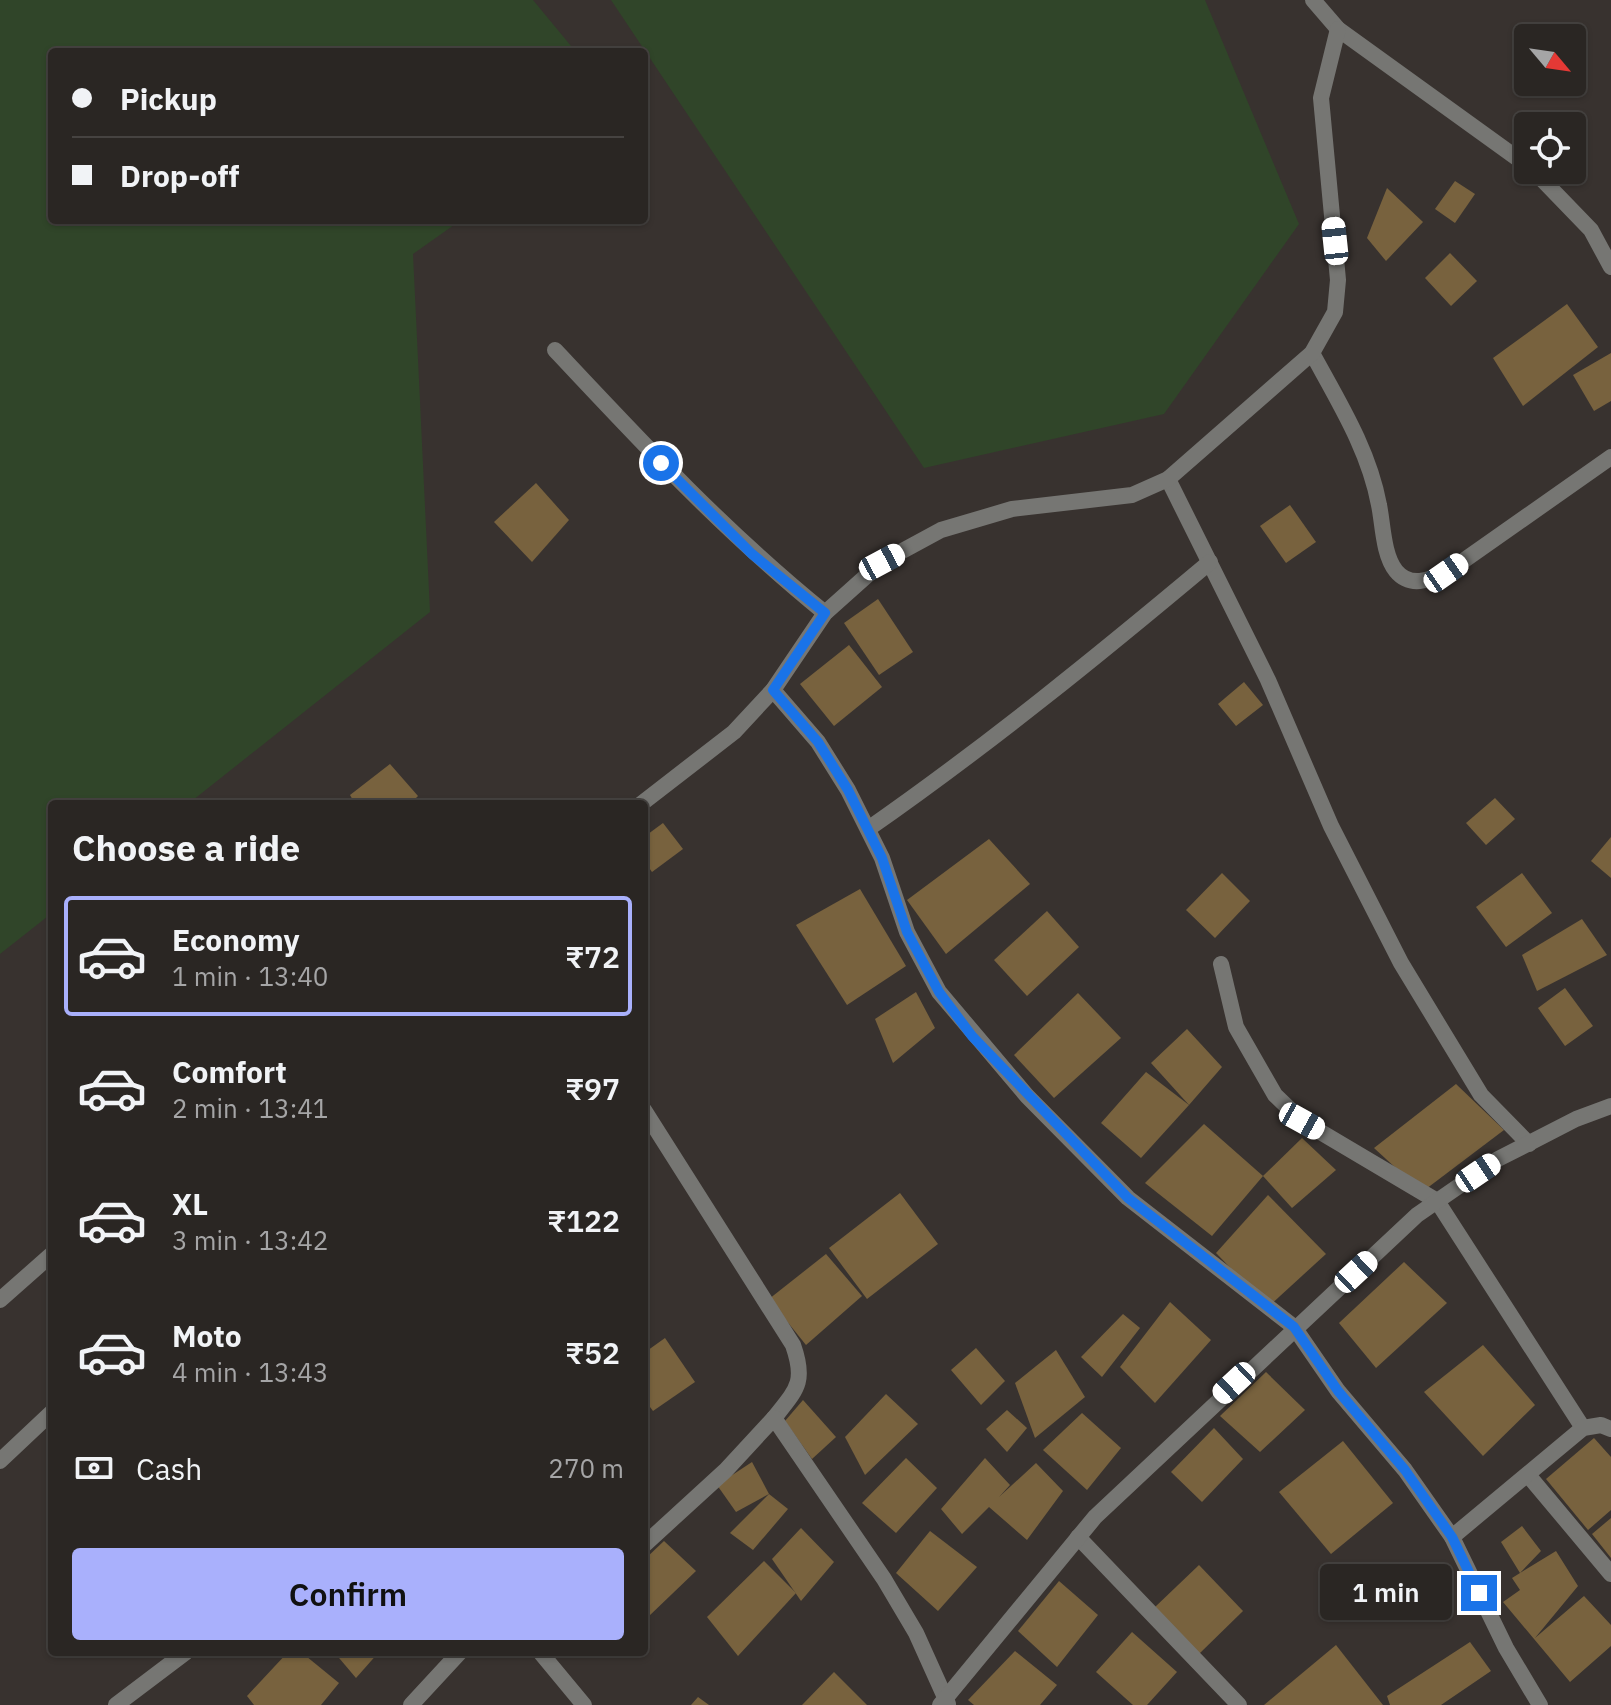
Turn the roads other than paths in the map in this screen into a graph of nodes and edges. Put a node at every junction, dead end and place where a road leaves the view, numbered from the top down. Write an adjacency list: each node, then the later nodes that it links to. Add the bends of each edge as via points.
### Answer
1 (1313, 0): 2 (street)
2 (1338, 29): 3 (street); 7 (street, via 1321,98 1337,291 1335,312)
3 (1514, 156)
4 (1547, 184): 5 (street, via 1591,230)
5 (1611, 267)
6 (555, 350): 11 (street, via 692,496)
7 (1312, 353): 8 (street, via 1365,456 1389,559 1409,581 1446,573); 9 (street)
8 (1611, 457)
9 (1168, 479): 10 (street); 11 (street, via 1132,495 1012,509 941,530 882,562)
10 (1210, 562): 14 (street, via 1009,727); 18 (street, via 1331,826 1401,963 1481,1095)
11 (825, 613): 12 (street)
12 (773, 690): 13 (street, via 734,732); 14 (street, via 818,742)
13 (646, 800)
14 (868, 829): 22 (street, via 907,932 939,992 972,1036 1128,1198)
15 (1221, 964): 19 (street, via 1236,1027 1275,1095 1302,1121)
16 (1611, 1106): 18 (street)
17 (648, 1116): 24 (street, via 793,1345 801,1368 797,1389)
18 (1529, 1144): 19 (street)
19 (1437, 1201): 22 (street); 25 (street)
20 (48, 1258): 21 (street)
21 (0, 1300)
22 (1294, 1327): 29 (street); 30 (street)
23 (48, 1416): 27 (street)
24 (774, 1418): 31 (street); 36 (street, via 884,1579 916,1633)
25 (1583, 1428): 26 (street); 28 (street)
26 (1611, 1429)
27 (0, 1461)
28 (1528, 1475): 30 (street); 32 (street)
29 (1078, 1537): 36 (street); 40 (street)
30 (1452, 1537): 41 (street)
31 (648, 1541)
32 (1611, 1574)
33 (181, 1656): 37 (street)
34 (456, 1656): 38 (street)
35 (543, 1656): 39 (street)
36 (944, 1702)
37 (116, 1705)
38 (411, 1705)
39 (584, 1705)
40 (1239, 1705)
41 (1540, 1705)

